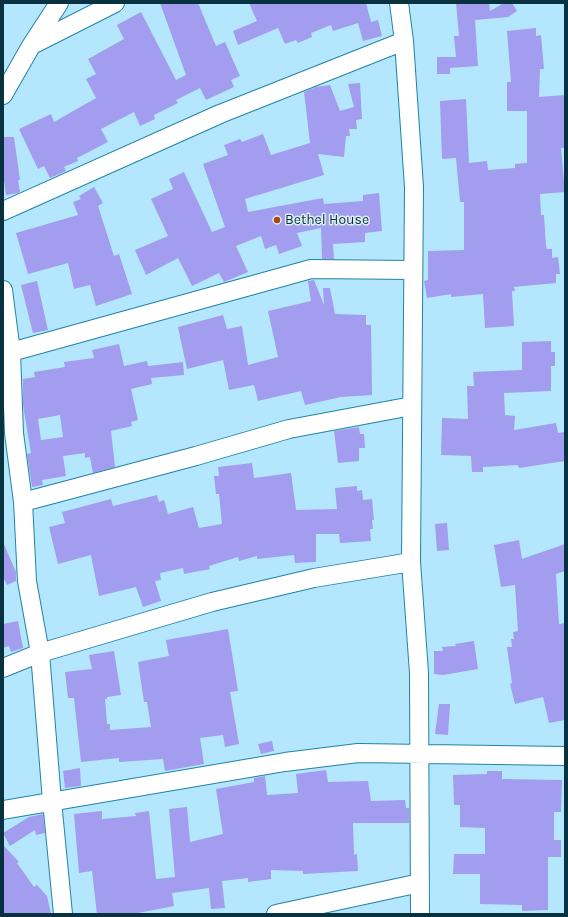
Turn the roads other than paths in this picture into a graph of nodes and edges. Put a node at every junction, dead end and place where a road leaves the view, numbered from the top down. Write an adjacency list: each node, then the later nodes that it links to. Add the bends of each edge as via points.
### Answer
1 (59, 3): 5 (street)
2 (115, 3): 5 (street)
3 (399, 3): 4 (street)
4 (404, 41): 7 (street, via 220,114); 8 (street, via 414,187)
5 (31, 46): 6 (street)
6 (3, 95)
7 (3, 210)
8 (412, 270): 10 (street, via 311,269); 11 (street)
9 (3, 290): 10 (street)
10 (11, 352): 12 (street)
11 (412, 406): 13 (street, via 289,429); 14 (street)
12 (9, 433): 13 (street)
13 (23, 502): 15 (street, via 27,581)
14 (412, 562): 15 (street, via 314,578 212,602); 17 (street, via 419,672)
15 (40, 653): 16 (street); 19 (street)
16 (3, 668)
17 (419, 754): 18 (street); 19 (street, via 358,753 285,762); 21 (street)
18 (565, 756)
19 (52, 801): 20 (street); 22 (street)
20 (8, 812)
21 (420, 883): 23 (street); 24 (street)
22 (63, 914)
23 (276, 914)
24 (420, 914)

